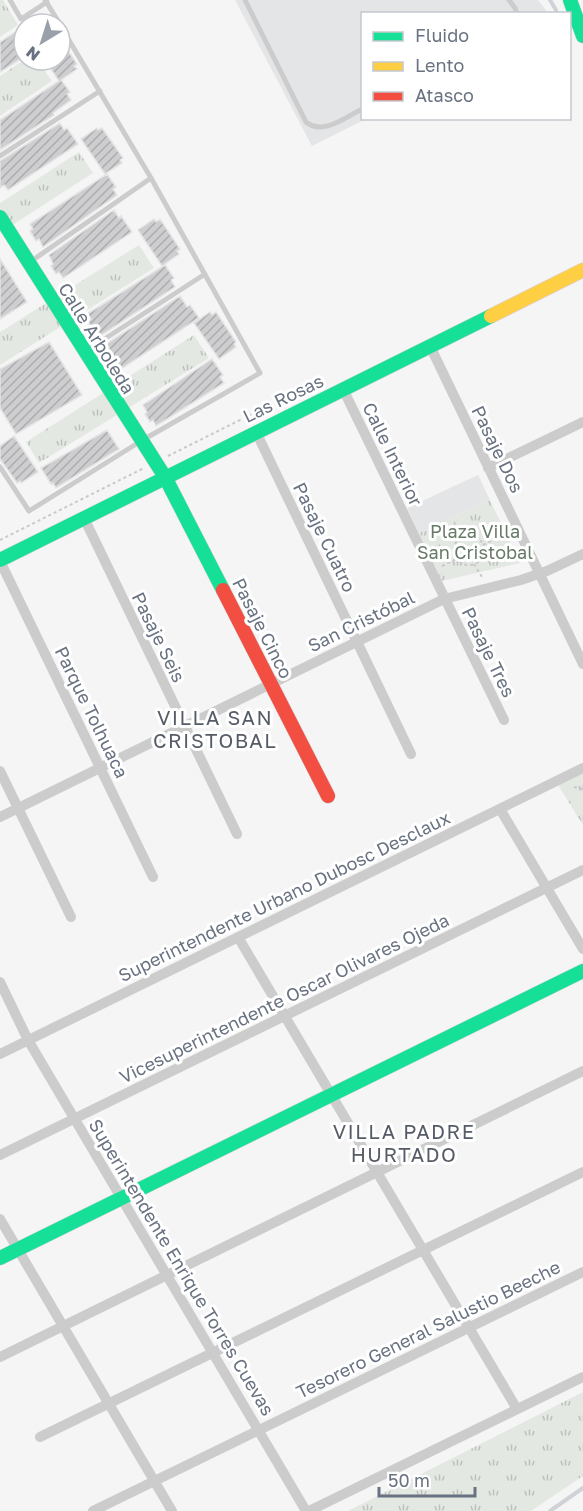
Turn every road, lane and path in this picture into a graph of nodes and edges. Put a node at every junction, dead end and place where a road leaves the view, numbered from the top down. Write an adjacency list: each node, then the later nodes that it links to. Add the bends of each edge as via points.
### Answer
1 (10, 0): 4 (lane, via 21,19)
2 (245, 0): 8 (lane, via 306,122 324,128)
3 (570, 0): 5 (street)
4 (46, 1)
5 (583, 36)
6 (72, 44): 7 (lane)
7 (100, 92): 9 (lane); 10 (lane)
8 (361, 110)
9 (0, 156)
10 (151, 178): 12 (lane); 14 (lane)
11 (0, 218): 12 (street, Calle Arboleda)
12 (28, 263): 16 (street, Calle Arboleda)
13 (583, 270): 15 (street, Las Rosas)
14 (205, 274): 16 (lane); 20 (lane, via 260,373)
15 (430, 346): 17 (street, Las Rosas); 22 (street, Pasaje Dos)
16 (85, 351): 20 (street, Calle Arboleda)
17 (343, 389): 19 (street, Las Rosas); 33 (street, Calle Interior)
18 (583, 422): 22 (street)
19 (256, 432): 23 (street, Las Rosas); 37 (street, Pasaje Cuatro)
20 (141, 441): 21 (lane, via 29,511); 23 (street, Calle Arboleda)
21 (0, 467)
22 (488, 468): 26 (street, Pasaje Dos)
23 (165, 477): 24 (street, Las Rosas); 39 (street, Pasaje Cinco)
24 (84, 518): 31 (street, Las Rosas); 41 (street, Pasaje Seis)
25 (454, 522): 27 (path)
26 (517, 528): 28 (path); 34 (street, Pasaje Dos)
27 (462, 537): 28 (path, via 476,538); 30 (path, via 454,549)
28 (483, 545): 32 (path, via 481,559)
29 (583, 554): 34 (street, San Cristóbal)
30 (457, 558): 32 (path, via 464,564); 33 (path)
31 (0, 560): 43 (street, Parque Tolhuaca)
32 (474, 564): 35 (path)
33 (432, 571): 36 (street, Calle Interior)
34 (539, 574): 35 (street, San Cristóbal); 38 (street, Pasaje Dos)
35 (488, 588): 36 (street, San Cristóbal)
36 (444, 598): 37 (street, San Cristóbal); 40 (street, Pasaje Tres)
37 (357, 642): 39 (street, San Cristóbal); 42 (street, Pasaje Cuatro)
38 (583, 664)
39 (272, 684): 41 (street, San Cristóbal); 46 (street, Pasaje Cinco)
40 (504, 720)
41 (184, 726): 43 (street, San Cristóbal); 50 (street, Pasaje Seis)
42 (411, 754)
43 (100, 767): 47 (street, San Cristóbal); 52 (street, Parque Tolhuaca)
44 (583, 768): 48 (street, Superintendente Urbano Dubosc Desclaux)
45 (0, 771): 47 (street)
46 (328, 796)
47 (18, 808): 49 (street, San Cristóbal); 54 (street)
48 (500, 809): 53 (street); 55 (street, Superintendente Urbano Dubosc Desclaux)
49 (0, 817)
50 (237, 834)
51 (583, 870): 53 (street, Vicesuperintendente Oscar Olivares Ojeda)
52 (153, 877)
53 (547, 888): 56 (street); 59 (street, Vicesuperintendente Oscar Olivares Ojeda)
54 (71, 917)
55 (238, 937): 59 (street); 60 (street, Superintendente Urbano Dubosc Desclaux)
56 (583, 949)
57 (583, 972): 63 (street)
58 (0, 982): 60 (street, Superintendente Enrique Torres Cuevas)
59 (284, 1016): 63 (street); 64 (street, Vicesuperintendente Oscar Olivares Ojeda)
60 (28, 1040): 61 (street, Superintendente Urbano Dubosc Desclaux); 64 (street, Superintendente Enrique Torres Cuevas)
61 (0, 1054)
62 (583, 1071): 66 (street)
63 (331, 1095): 66 (street); 68 (street)
64 (75, 1119): 65 (street, Vicesuperintendente Oscar Olivares Ojeda); 68 (street, Superintendente Enrique Torres Cuevas)
65 (0, 1155)
66 (377, 1172): 71 (street); 74 (street)
67 (583, 1172): 71 (street)
68 (122, 1198): 70 (street); 74 (street, Superintendente Enrique Torres Cuevas)
69 (0, 1219): 70 (street)
70 (18, 1250): 72 (street); 75 (street)
71 (423, 1250): 76 (street); 77 (street)
72 (0, 1258)
73 (583, 1272): 76 (street, Tesorero General Salustio Beeche)
74 (167, 1275): 75 (street); 77 (street, Superintendente Enrique Torres Cuevas)
75 (63, 1326): 78 (street); 80 (street)
76 (469, 1327): 81 (street); 82 (street, Tesorero General Salustio Beeche)
77 (213, 1353): 80 (street); 82 (street, Superintendente Enrique Torres Cuevas)
78 (0, 1357)
79 (583, 1377): 81 (street)
80 (109, 1404): 83 (street); 84 (street)
81 (517, 1409): 87 (street)
82 (258, 1430): 84 (street, Tesorero General Salustio Beeche); 87 (street, Superintendente Enrique Torres Cuevas)
83 (40, 1437)
84 (154, 1481): 85 (street, Tesorero General Salustio Beeche); 86 (street)
85 (93, 1511)
86 (172, 1511)
87 (307, 1511)

